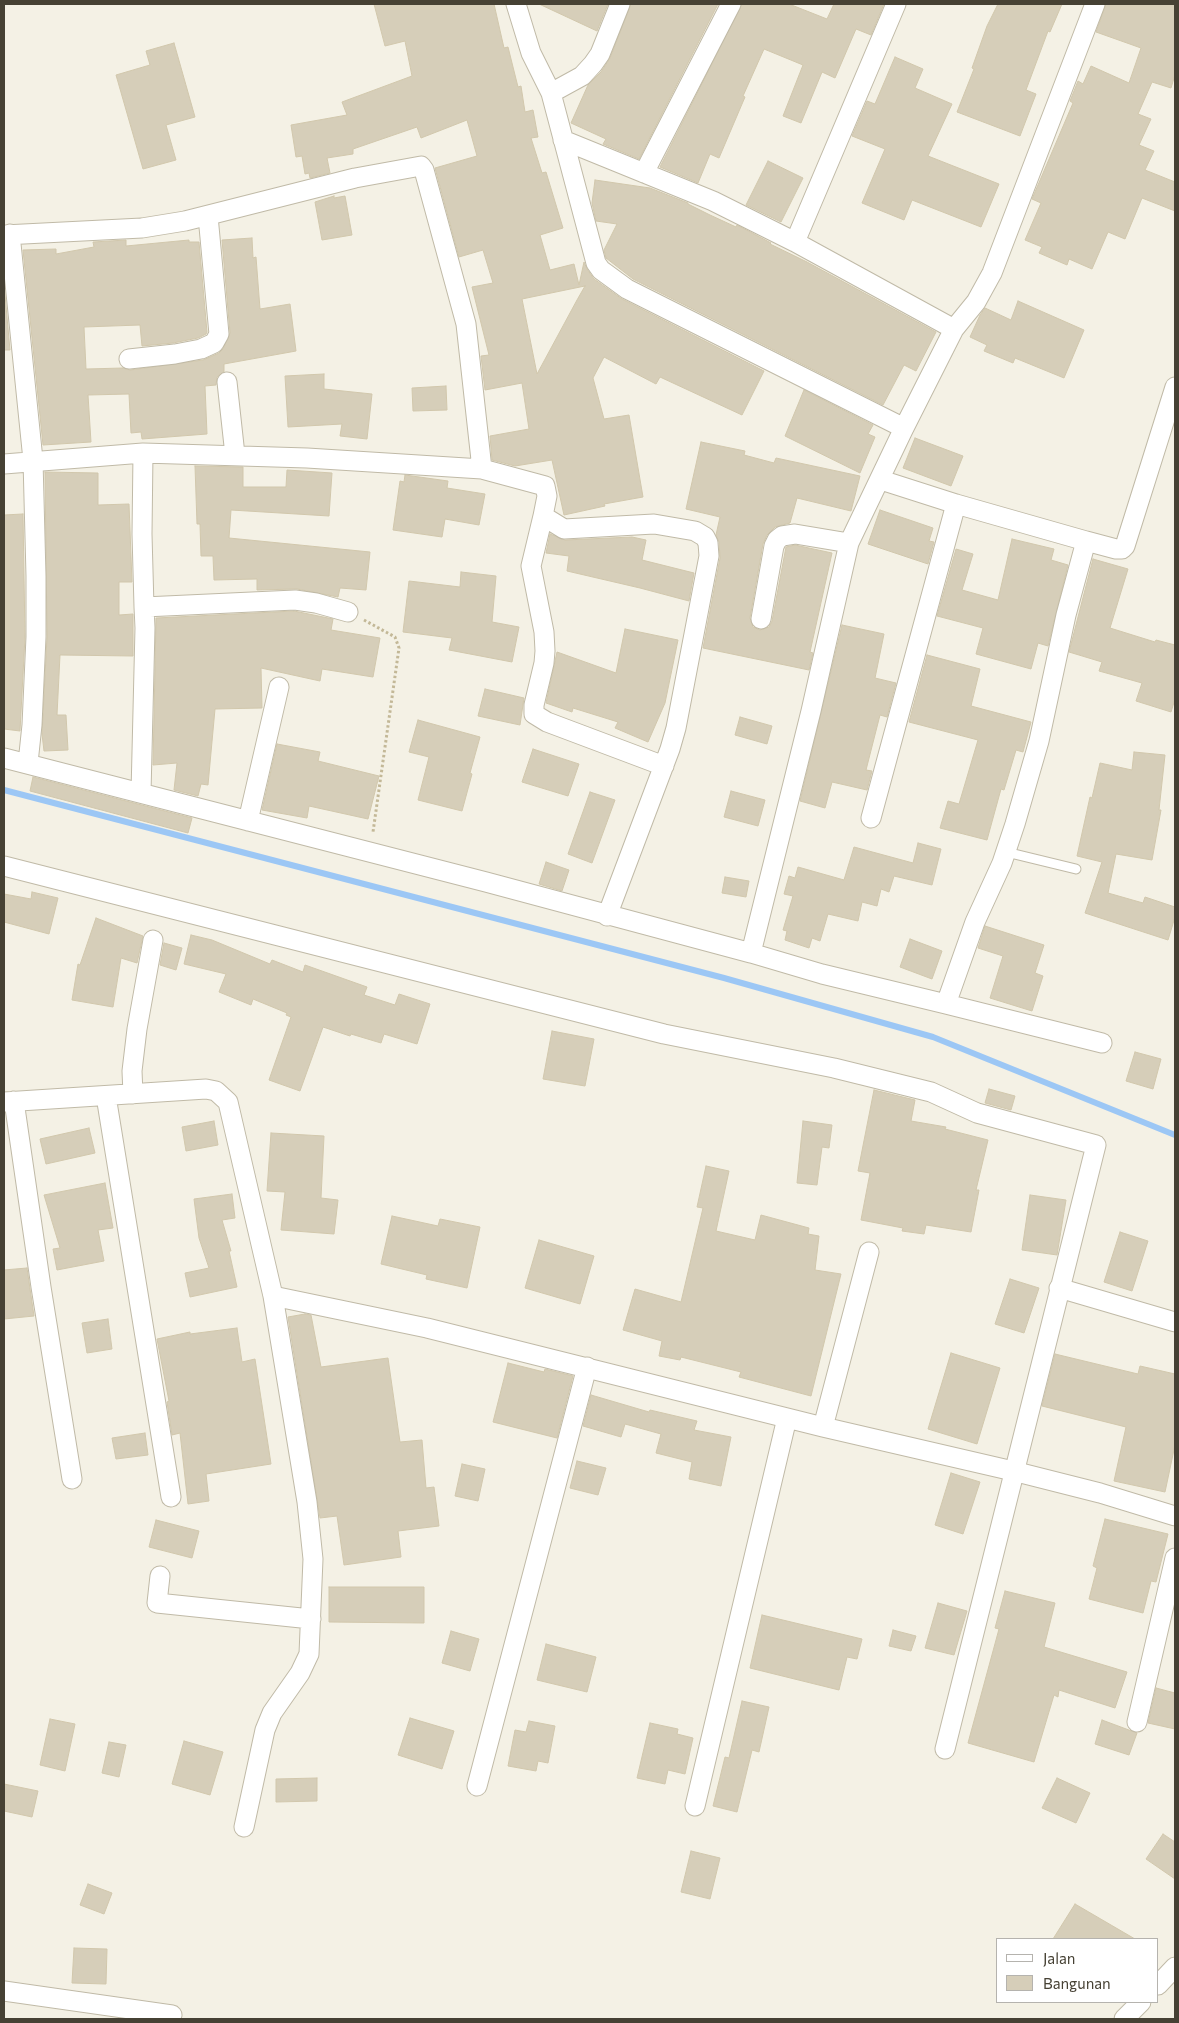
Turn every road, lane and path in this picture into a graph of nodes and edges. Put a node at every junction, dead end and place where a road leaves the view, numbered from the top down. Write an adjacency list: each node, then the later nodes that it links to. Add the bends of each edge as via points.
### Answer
1 (516, 4): 6 (street, via 532,53)
2 (620, 4): 6 (street, via 593,64 582,76)
3 (731, 4): 8 (street)
4 (896, 4): 11 (street)
5 (1095, 4): 12 (street, via 992,273 976,302)
6 (551, 93): 7 (street)
7 (563, 140): 8 (street); 16 (street, via 596,264 604,273 627,289)
8 (644, 173): 11 (street, via 714,200)
9 (208, 216): 10 (street, via 142,228); 13 (street, via 219,334 214,343 201,349); 21 (street, via 355,178 423,166 465,318)
10 (7, 234): 19 (street)
11 (795, 242): 12 (street)
12 (954, 329): 16 (street)
13 (129, 359)
14 (227, 382): 18 (street)
15 (1175, 387): 25 (street, via 1125,546 1116,549)
16 (904, 428): 22 (street)
17 (143, 453): 18 (street); 19 (street); 27 (street)
18 (235, 456): 21 (street, via 322,458)
19 (32, 460): 20 (street); 32 (street, via 36,637)
20 (4, 464)
21 (482, 469): 24 (street, via 545,486 547,496)
22 (880, 480): 23 (street); 26 (street)
23 (956, 504): 25 (street); 35 (street)
24 (542, 516): 33 (street, via 531,566 545,651 534,714 547,722); 33 (street, via 564,529 666,525 695,531 708,543 709,556 676,728)
25 (1086, 541): 38 (street, via 1038,740)
26 (849, 543): 29 (street, via 795,534 777,540); 43 (street)
27 (144, 607): 28 (street, via 295,600); 34 (street)
28 (348, 612): 37 (path, via 395,637 399,644)
29 (761, 619)
30 (279, 687): 36 (street)
31 (4, 758): 32 (street)
32 (28, 763): 34 (street)
33 (664, 766): 41 (street)
34 (141, 793): 36 (street)
35 (871, 818)
36 (248, 821): 37 (street)
37 (370, 852): 41 (street)
38 (1006, 852): 40 (lane); 44 (street, via 975,922)
39 (4, 866): 50 (street, via 664,1034 834,1068 931,1092 977,1113 1096,1145)
40 (1076, 869)
41 (608, 916): 43 (street)
42 (153, 940): 46 (street, via 137,1028)
43 (751, 953): 44 (street)
44 (946, 1004): 45 (street)
45 (1102, 1043)
46 (133, 1094): 47 (street); 51 (street, via 206,1089 216,1091 228,1102)
47 (106, 1096): 48 (street); 58 (street)
48 (9, 1102): 57 (street)
49 (869, 1252): 55 (street)
50 (1059, 1288): 52 (street); 56 (street)
51 (273, 1296): 53 (street, via 427,1328); 62 (street, via 310,1520)
52 (1175, 1322)
53 (587, 1367): 54 (street); 65 (street)
54 (786, 1418): 55 (street); 66 (street)
55 (823, 1427): 56 (street)
56 (1013, 1471): 59 (street); 64 (street)
57 (72, 1479)
58 (171, 1497)
59 (1175, 1516)
60 (1175, 1558): 63 (street)
61 (160, 1576): 62 (street, via 156,1603)
62 (311, 1619): 67 (street, via 309,1654 305,1664 272,1713 265,1730)
63 (1137, 1722)
64 (945, 1748)
65 (477, 1786)
66 (695, 1806)
67 (244, 1827)
68 (1175, 1967): 69 (street)
69 (1159, 1984)
70 (4, 1991): 72 (street)
71 (1140, 2003): 73 (street)
72 (172, 2015)
73 (1124, 2019)

